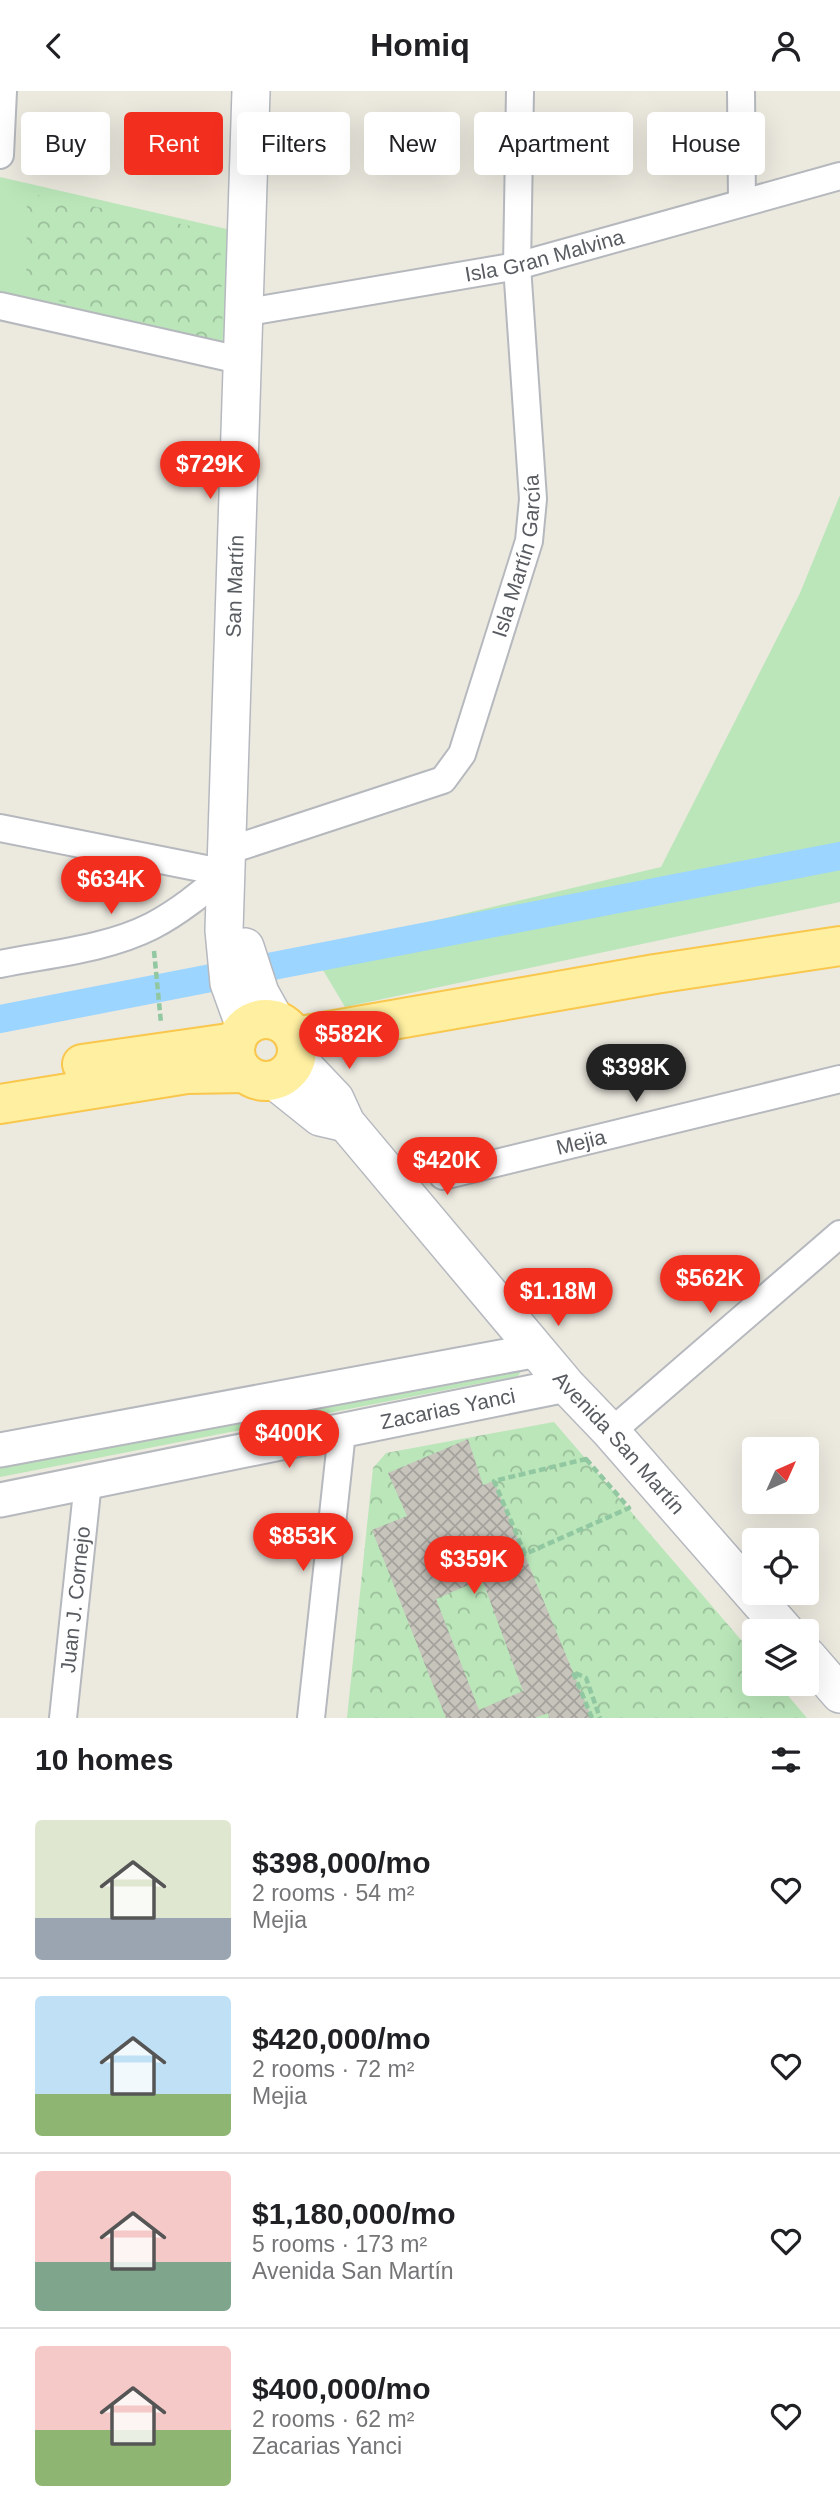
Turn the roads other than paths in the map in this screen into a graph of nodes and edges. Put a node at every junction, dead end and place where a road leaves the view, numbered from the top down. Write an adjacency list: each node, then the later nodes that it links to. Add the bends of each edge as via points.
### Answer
1 (3, 91): 5 (street)
2 (251, 91): 10 (main road, San Martín)
3 (520, 91): 8 (street, Isla Martín García)
4 (741, 91): 7 (street)
5 (0, 155)
6 (840, 176): 7 (street, Isla Gran Malvina)
7 (742, 203): 8 (street, Isla Gran Malvina)
8 (517, 266): 10 (street, Isla Gran Malvina); 13 (street, Isla Martín García, via 533,499 528,541 463,754 443,780)
9 (0, 306): 11 (street)
10 (242, 313): 11 (main road, San Martín)
11 (244, 361): 13 (main road, San Martín)
12 (0, 828): 13 (street)
13 (226, 862): 16 (street, via 188,904 152,926 126,937); 17 (main road, San Martín, via 226,912 242,940)
14 (840, 946): 17 (main road)
15 (840, 960): 17 (main road)
16 (0, 964)
17 (266, 1038): 18 (main road); 20 (main road, via 187,1075); 23 (main road, Avenida San Martín, via 320,1117 346,1123)
18 (0, 1078)
19 (840, 1079): 21 (street, Mejia)
20 (0, 1104)
21 (443, 1176)
22 (840, 1234): 26 (street)
23 (538, 1349): 24 (main road, Avenida San Martín); 27 (street, Zacarias Yanci)
24 (566, 1385): 25 (street, Zacarias Yanci); 26 (main road, Avenida San Martín)
25 (342, 1432): 28 (street, Zacarias Yanci); 34 (street)
26 (611, 1432): 30 (main road, Avenida San Martín)
27 (0, 1450)
28 (88, 1482): 29 (street, Zacarias Yanci); 33 (street, Juan J. Cornejo)
29 (0, 1500)
30 (775, 1619)
31 (819, 1670): 32 (main road)
32 (840, 1694)
33 (63, 1718)
34 (311, 1718)

